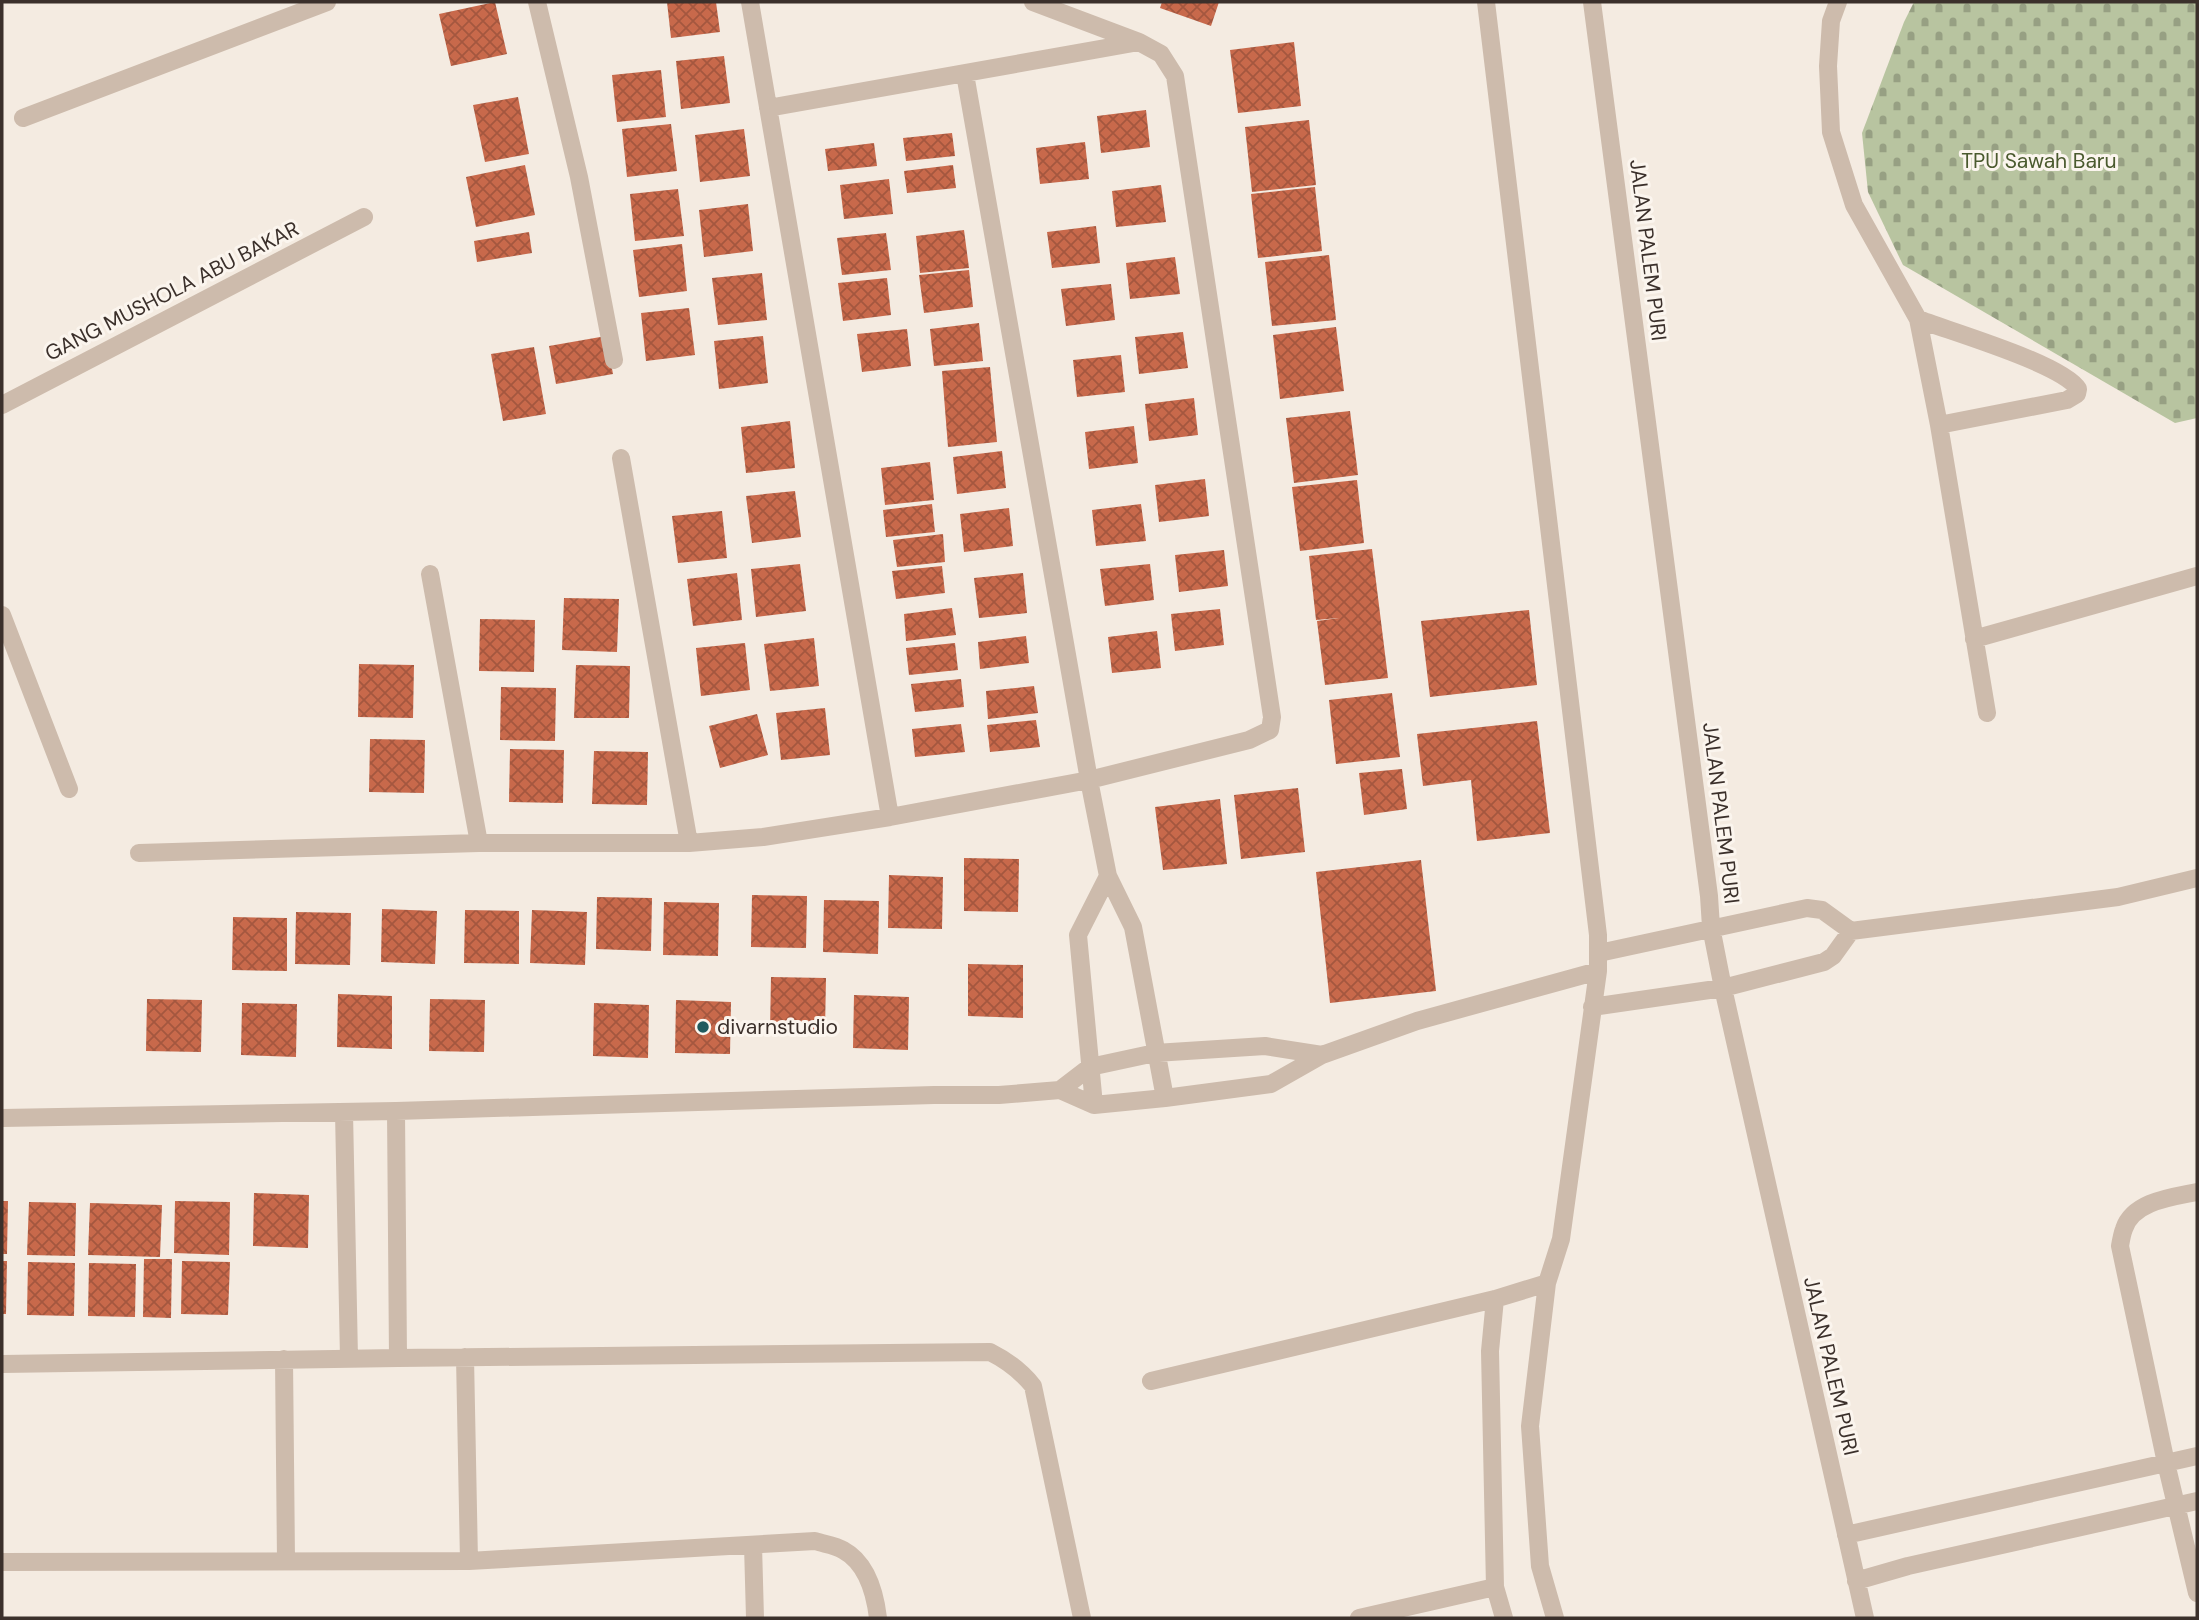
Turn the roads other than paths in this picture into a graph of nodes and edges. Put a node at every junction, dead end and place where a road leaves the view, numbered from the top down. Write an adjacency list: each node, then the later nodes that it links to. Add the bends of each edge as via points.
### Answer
1 (327, 2): 11 (street)
2 (537, 2): 14 (street, via 579,177)
3 (750, 2): 10 (street)
4 (1032, 2): 8 (street)
5 (1486, 2): 33 (street)
6 (1592, 2): 31 (street, JALAN PALEM PURI)
7 (1838, 2): 13 (street, via 1831,21 1829,55 1831,132 1854,205)
8 (1139, 42): 9 (street); 23 (street, via 1161,54 1175,76 1272,717 1270,730 1249,740)
9 (965, 74): 10 (street); 23 (street)
10 (768, 108): 25 (street)
11 (23, 118)
12 (364, 218): 15 (street, GANG MUSHOLA ABU BAKAR)
13 (1918, 319): 16 (street); 16 (street, via 2020,355 2059,373 2078,389 2067,400)
14 (614, 360)
15 (2, 405)
16 (1940, 425): 21 (street)
17 (621, 458): 27 (street)
18 (430, 574): 26 (street)
19 (2197, 576): 21 (street)
20 (2, 615): 24 (street)
21 (1974, 639): 22 (street)
22 (1987, 713)
23 (1089, 780): 25 (street); 29 (street)
24 (69, 789)
25 (890, 817): 27 (street, via 763,837)
26 (479, 843): 27 (street); 28 (street)
27 (689, 843)
28 (139, 853)
29 (1108, 876): 36 (street, via 1133,927); 38 (street, via 1078,934)
30 (2197, 878): 32 (street, via 2118,897)
31 (1712, 927): 32 (street, via 1807,908 1822,910); 33 (street); 34 (street, JALAN PALEM PURI)
32 (1851, 931): 34 (street, via 1824,962)
33 (1598, 962): 35 (street); 37 (street)
34 (1723, 988): 35 (street); 58 (street, JALAN PALEM PURI)
35 (1592, 1007): 46 (street, via 1561,1239)
36 (1155, 1053): 37 (street, via 1265,1046); 38 (street); 40 (street)
37 (1322, 1055): 40 (street, via 1271,1084)
38 (1090, 1067): 39 (street); 41 (street)
39 (1060, 1090): 41 (street); 42 (street)
40 (1165, 1098): 41 (street)
41 (1094, 1105)
42 (397, 1111): 43 (street); 50 (street)
43 (344, 1112): 44 (street); 49 (street)
44 (2, 1118)
45 (2197, 1192): 55 (street, via 2150,1203 2124,1226 2120,1246)
46 (1547, 1283): 47 (street); 71 (street, via 1530,1426 1540,1566)
47 (1495, 1299): 53 (street); 64 (street, via 1490,1351)
48 (465, 1357): 50 (street); 61 (street); 68 (street, via 990,1352 1021,1371 1033,1386)
49 (349, 1358): 50 (street); 51 (street)
50 (398, 1358)
51 (284, 1359): 52 (street); 60 (street)
52 (2, 1364)
53 (1150, 1381)
54 (2197, 1456): 55 (street)
55 (2166, 1463): 57 (street); 58 (street)
56 (2197, 1501): 57 (street)
57 (2176, 1506): 63 (street); 65 (street)
58 (1846, 1535): 63 (street, JALAN PALEM PURI)
59 (753, 1545): 61 (street); 66 (street); 67 (street, via 815,1541 843,1549 860,1564 875,1595)
60 (286, 1561): 61 (street); 62 (street)
61 (469, 1561)
62 (2, 1562)
63 (1856, 1581): 72 (street, JALAN PALEM PURI)
64 (1495, 1587): 69 (street); 70 (street)
65 (2197, 1593)
66 (755, 1618)
67 (878, 1618)
68 (1082, 1618)
69 (1359, 1618)
70 (1504, 1618)
71 (1555, 1618)
72 (1865, 1618)

